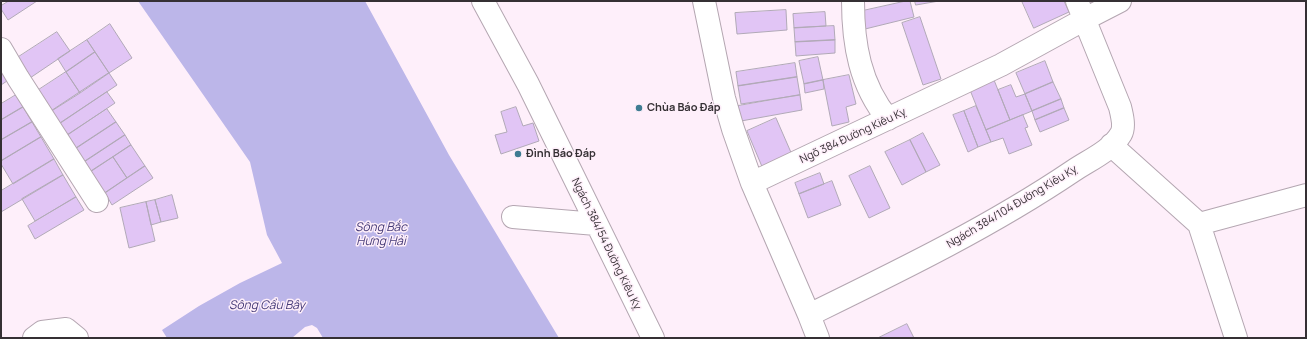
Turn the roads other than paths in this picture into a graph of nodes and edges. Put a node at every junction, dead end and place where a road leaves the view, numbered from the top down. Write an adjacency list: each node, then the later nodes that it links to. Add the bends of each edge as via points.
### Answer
1 (483, 1): 13 (street, Ngách 384/54 Đường Kiêu Kỵ, via 528,84)
2 (704, 1): 9 (street, via 724,98)
3 (853, 1): 7 (street, via 854,32 862,69 868,88)
4 (1120, 1): 5 (street, Ngõ 384 Đường Kiêu Kỵ)
5 (1081, 10): 7 (street, Ngõ 384 Đường Kiêu Kỵ, via 1001,65); 8 (street, Ngách 384/104 Đường Kiêu Kỵ, via 1120,107 1122,133)
6 (1, 48): 11 (street)
7 (888, 119): 9 (street, Ngõ 384 Đường Kiêu Kỵ)
8 (1111, 146): 14 (street); 15 (street, Ngách 384/104 Đường Kiêu Kỵ, via 991,222)
9 (752, 183): 15 (street)
10 (1306, 195): 14 (street)
11 (97, 202)
12 (512, 217): 13 (street)
13 (596, 224): 18 (street, Ngách 384/54 Đường Kiêu Kỵ)
14 (1199, 224): 20 (street)
15 (809, 314): 19 (street)
16 (34, 338): 17 (street, via 42,332 66,329)
17 (77, 338)
18 (653, 338)
19 (818, 338)
20 (1236, 338)

